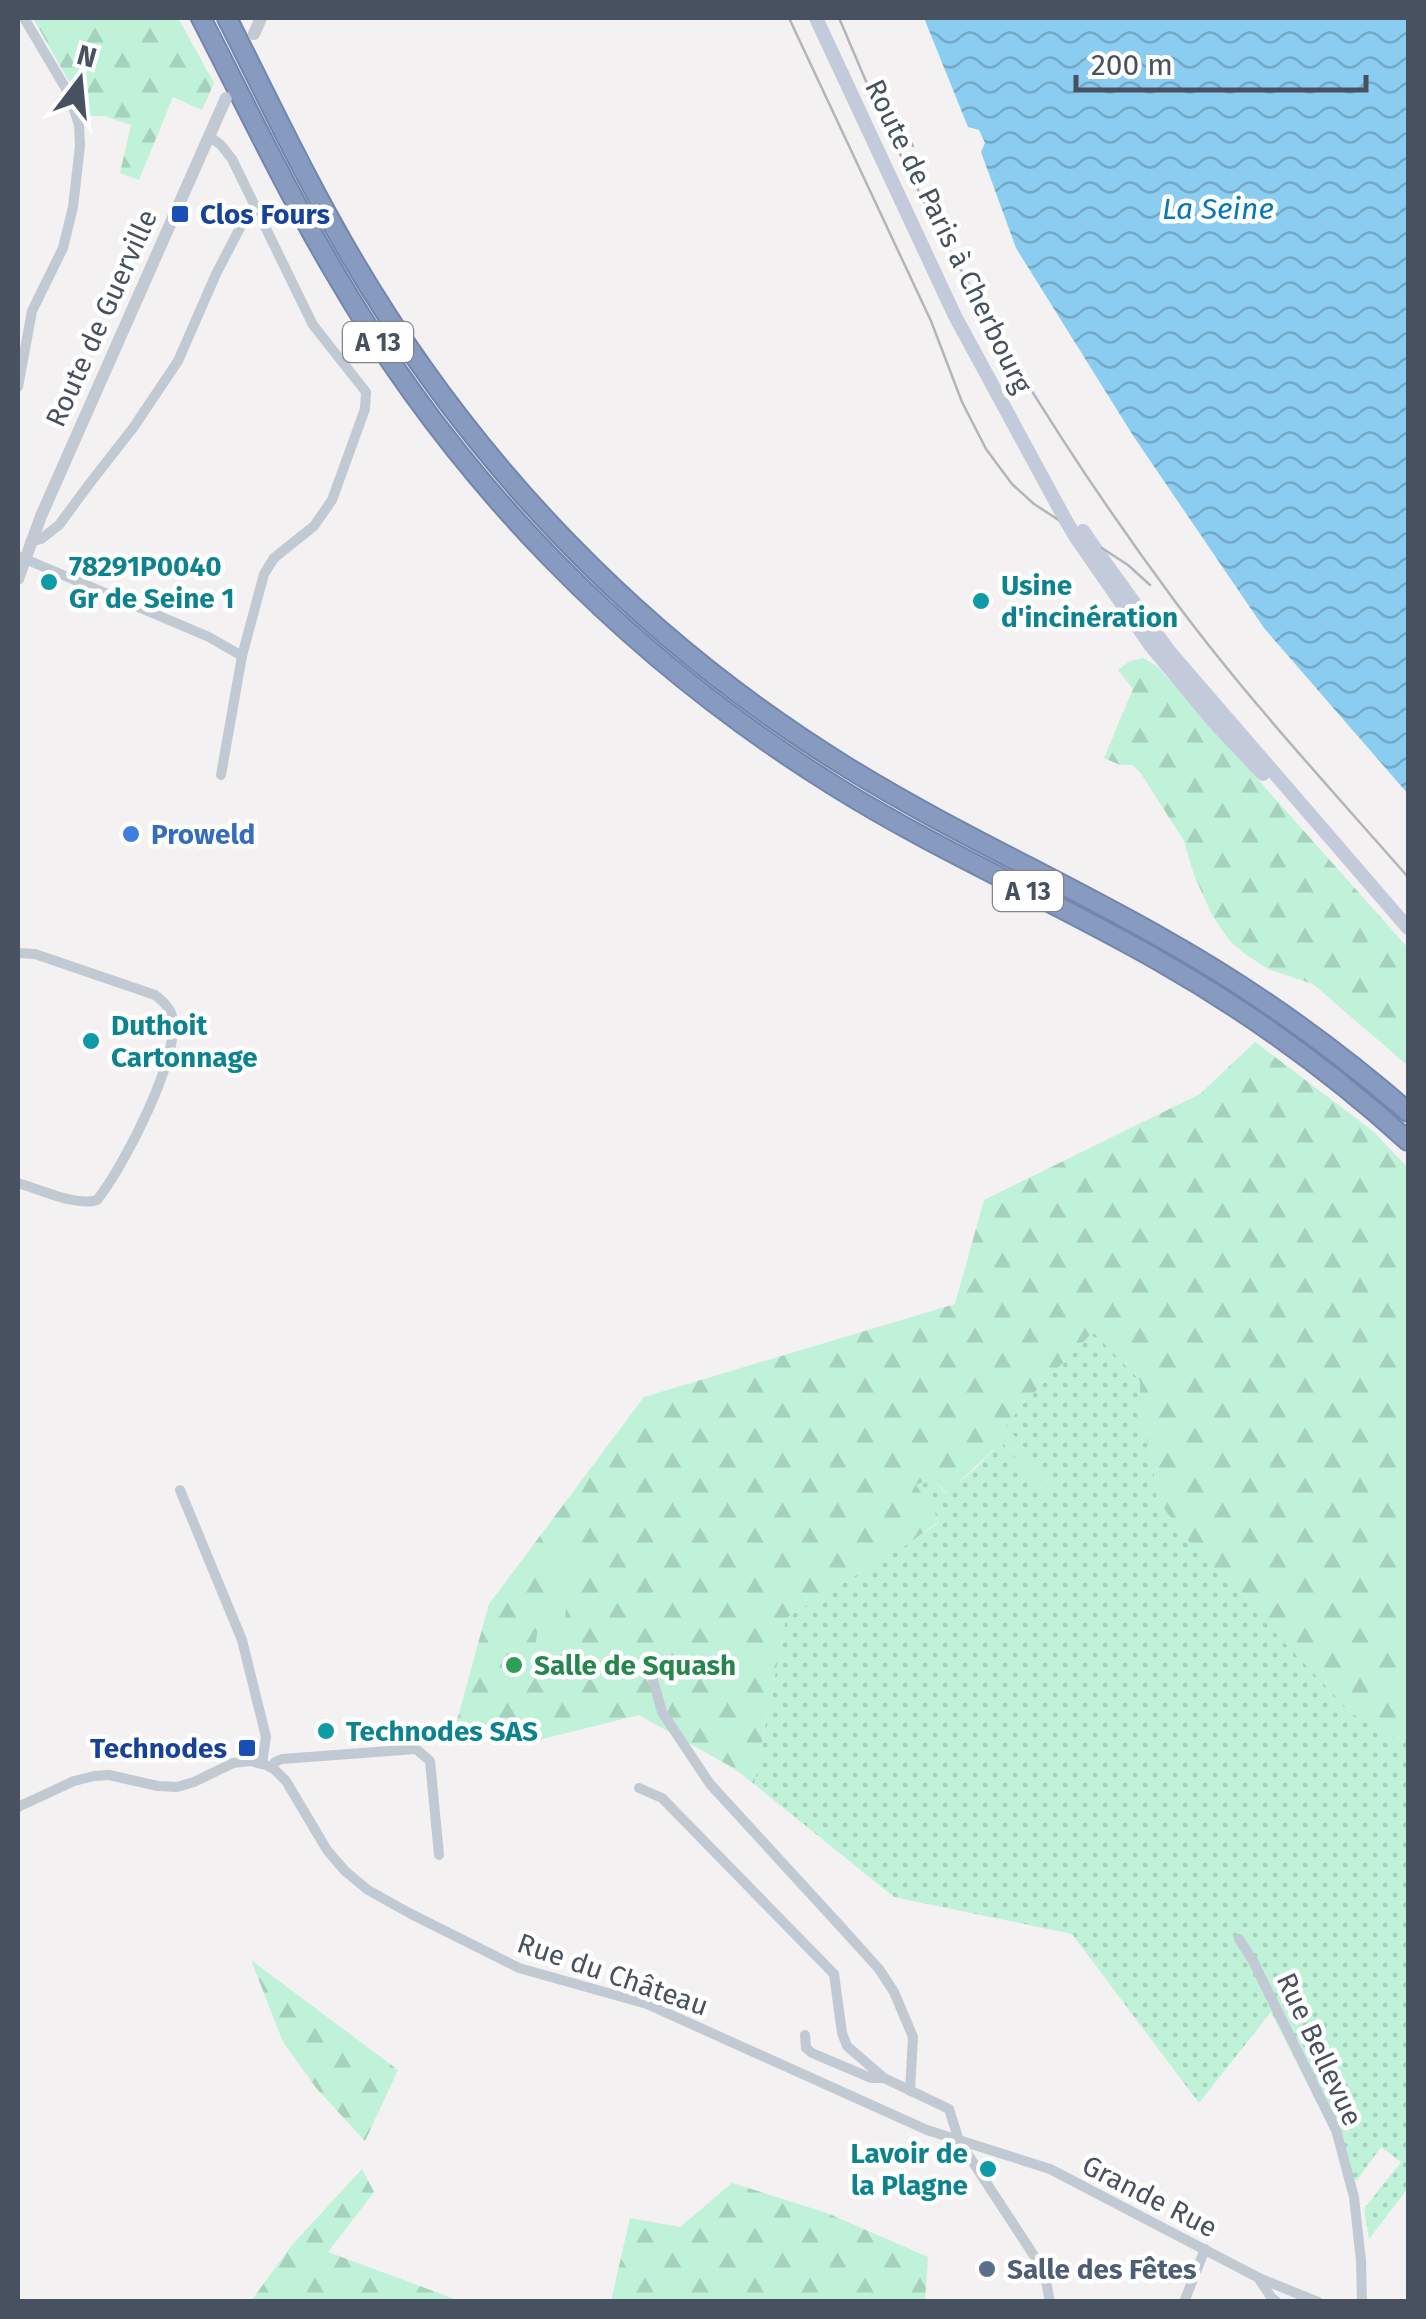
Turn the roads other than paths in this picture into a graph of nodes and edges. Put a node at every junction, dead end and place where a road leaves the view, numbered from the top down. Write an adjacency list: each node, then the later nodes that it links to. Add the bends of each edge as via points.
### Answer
1 (24, 18): 10 (street, via 69,94 79,125 73,207 63,248 32,311)
2 (201, 18): 22 (highway, A 13, via 335,274 412,393 479,480 617,624 758,736 832,785 1238,1009)
3 (227, 18): 21 (highway, A 13, via 352,260 392,323 496,464 631,606 769,716 844,765 1253,993)
4 (261, 18): 6 (street)
5 (816, 18): 11 (main road, Route de Paris à Cherbourg, via 955,316)
6 (254, 34)
7 (226, 98): 8 (street, Route de Guerville)
8 (209, 136): 13 (street, Route de Guerville); 16 (street, via 228,152 313,325 366,392 332,500 264,574)
9 (242, 224): 13 (street, via 178,361 59,526)
10 (18, 387)
11 (1042, 474): 12 (main road, Route de Paris à Cherbourg); 12 (main road, Route de Paris à Cherbourg, bridge)
12 (1079, 534): 18 (main road, Route de Paris à Cherbourg, bridge); 18 (main road, Route de Paris à Cherbourg, via 1151,646 1214,722)
13 (30, 542): 14 (street, Route de Guerville)
14 (21, 557): 15 (street, Route de Guerville); 16 (street)
15 (18, 579)
16 (242, 656): 17 (street)
17 (221, 776)
18 (1342, 853): 19 (main road, Route de Paris à Cherbourg)
19 (1408, 928)
20 (18, 953): 23 (street, via 155,995 173,1028 151,1106 97,1200)
21 (1408, 1112)
22 (1408, 1141)
23 (18, 1183)
24 (180, 1490): 26 (street, via 242,1640 266,1737)
25 (650, 1669): 33 (street, via 662,1712 710,1784 894,1992 913,2037)
26 (266, 1766): 28 (street, via 234,1763 176,1787 94,1776); 29 (street, via 416,1749 430,1761); 34 (street, Rue du Château, via 282,1775 344,1871 411,1914 519,1968 661,2009)
27 (639, 1788): 32 (street, via 662,1798 834,1974 846,2046)
28 (18, 1806)
29 (439, 1855)
30 (1239, 1939): 41 (street, Rue Bellevue, via 1336,2130 1354,2198)
31 (804, 2035): 32 (street, via 812,2053)
32 (884, 2078): 33 (street)
33 (910, 2091): 34 (street, via 949,2110)
34 (959, 2141): 35 (street, Grande Rue, via 1050,2169); 37 (street, via 1044,2271)
35 (1205, 2249): 36 (street, Grande Rue); 38 (street)
36 (1259, 2278): 39 (street); 40 (street, Grande Rue)
37 (1050, 2302)
38 (1184, 2302)
39 (1276, 2302)
40 (1318, 2302)
41 (1362, 2302)

